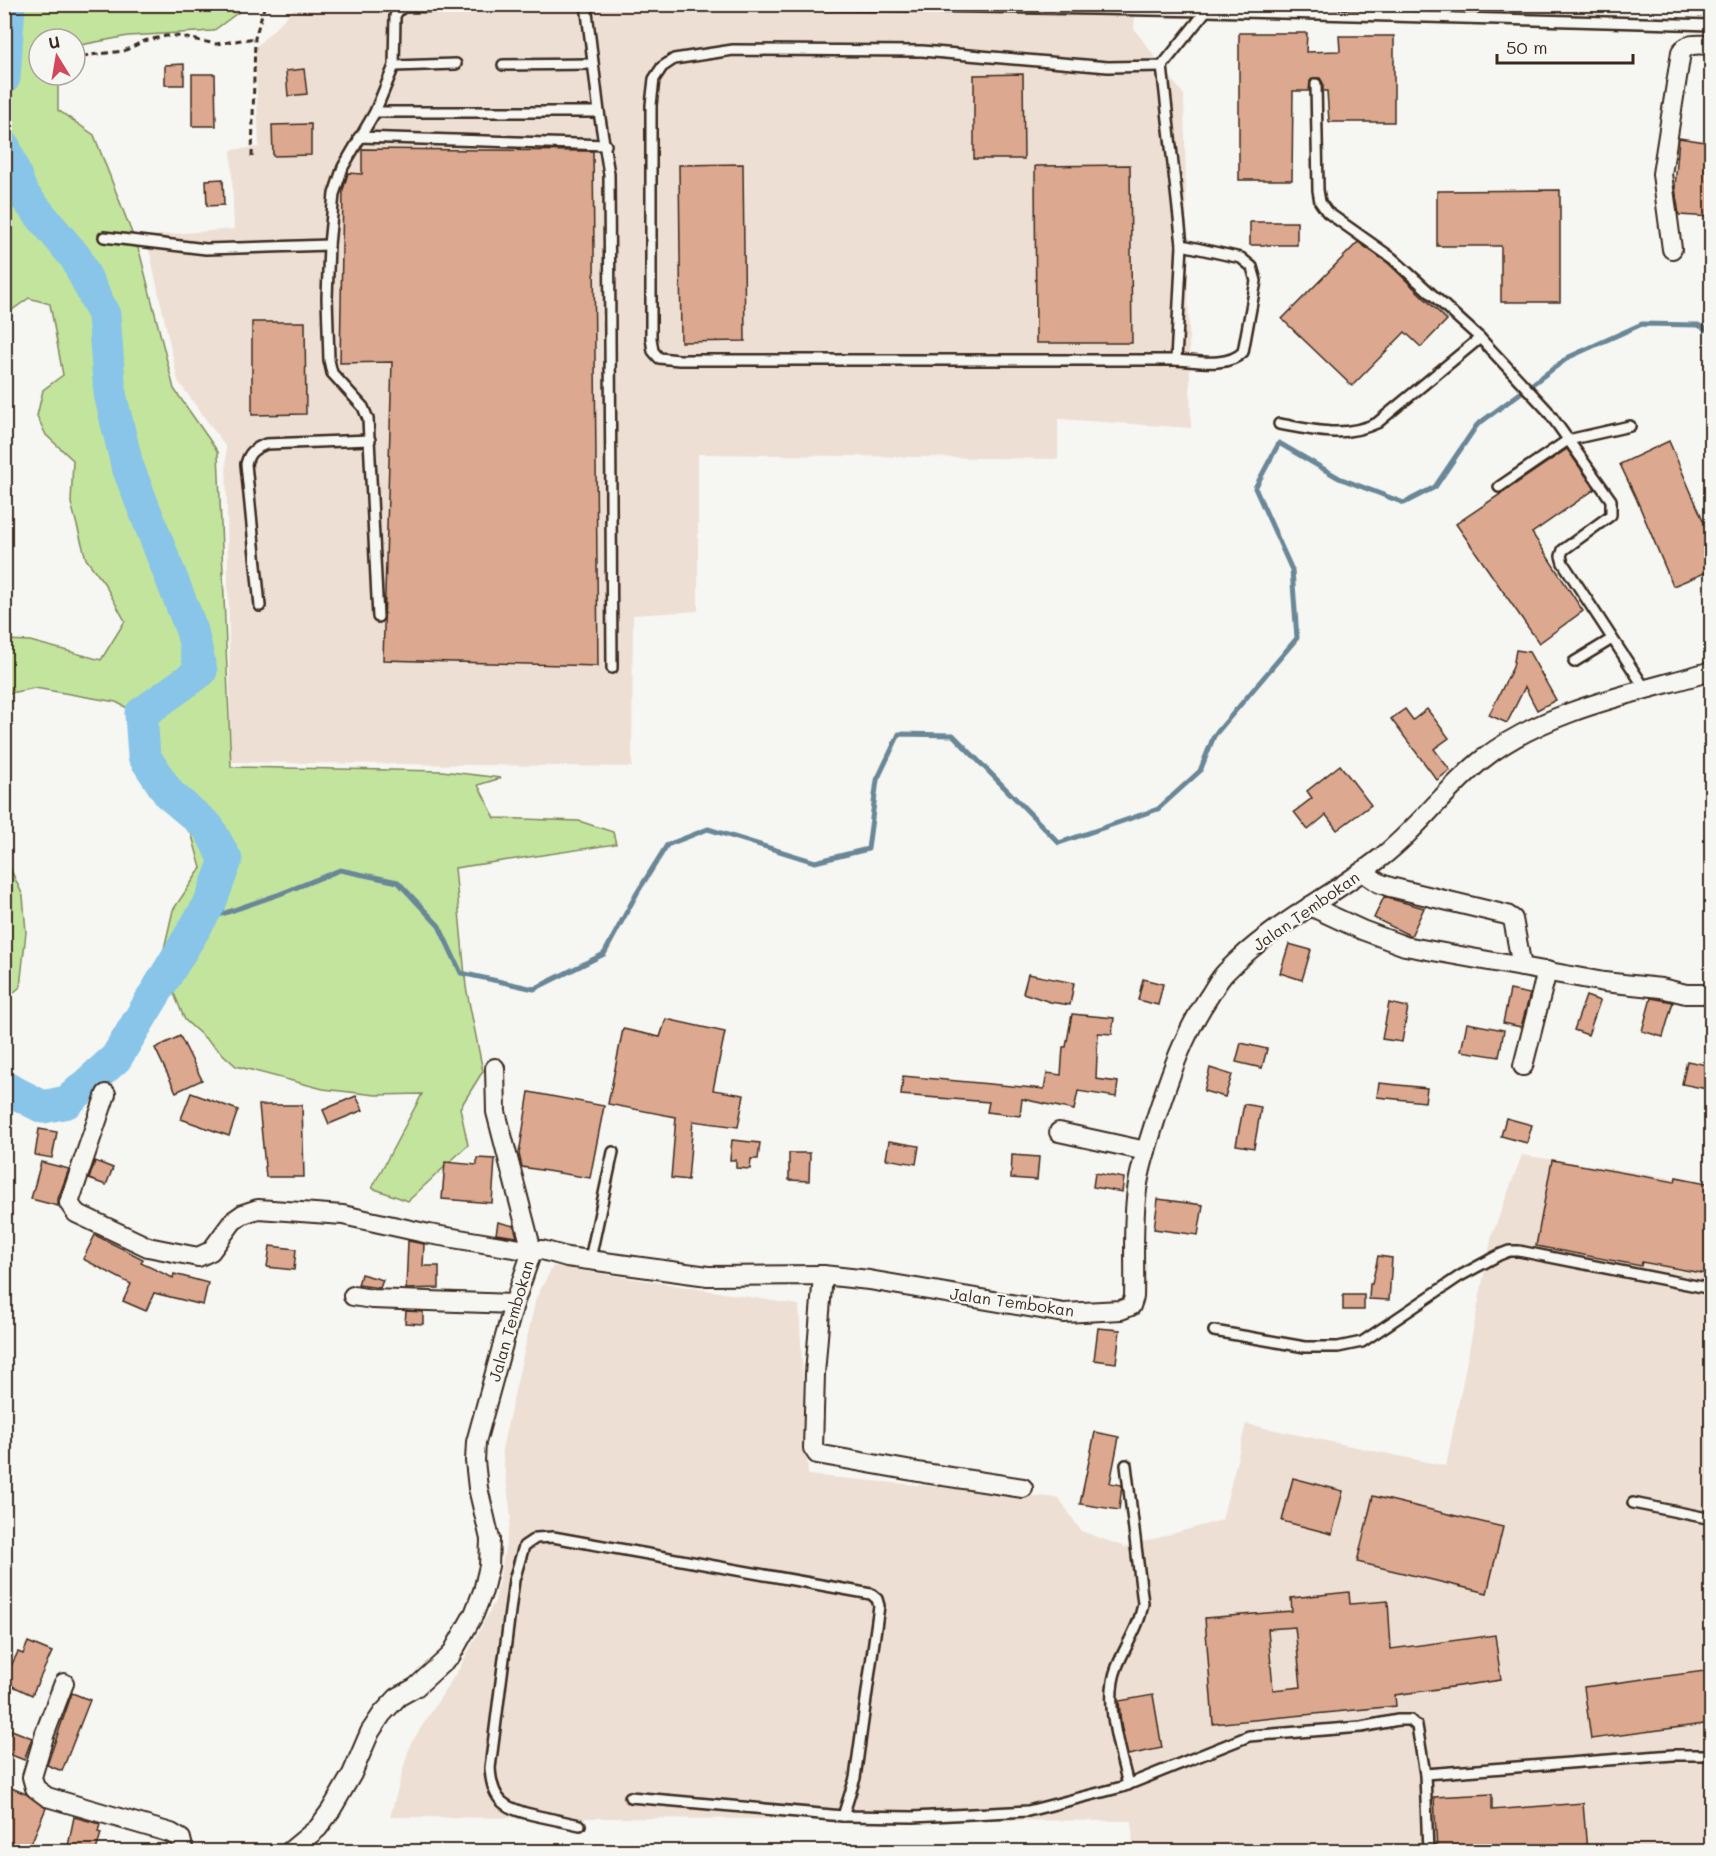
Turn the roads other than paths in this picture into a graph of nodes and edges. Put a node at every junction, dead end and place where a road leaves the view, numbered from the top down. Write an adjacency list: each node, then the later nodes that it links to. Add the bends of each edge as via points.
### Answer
1 (508, 4): 5 (lane)
2 (586, 4): 12 (lane)
3 (802, 4): 7 (lane)
4 (1710, 4): 8 (lane)
5 (437, 6): 14 (lane, via 398,10)
6 (1282, 9): 7 (lane); 9 (lane)
7 (1206, 11): 15 (lane)
8 (1712, 18)
9 (1712, 25)
10 (1712, 45): 24 (street, via 1692,45 1681,52 1662,174)
11 (456, 64): 14 (lane)
12 (593, 64): 13 (lane); 18 (lane)
13 (503, 65)
14 (394, 66): 17 (lane)
15 (1162, 66): 23 (lane); 26 (lane, via 1108,67 922,51 734,50 674,59 654,79 651,105 651,338 653,351 660,358 679,360)
16 (1316, 84): 25 (lane, via 1320,202 1327,212 1392,258)
17 (375, 112): 18 (lane); 19 (lane)
18 (598, 112): 20 (lane)
19 (359, 137): 20 (lane); 22 (lane, via 334,194)
20 (606, 145): 36 (lane)
21 (104, 237): 22 (lane, via 206,249)
22 (329, 245): 29 (lane, via 330,366 363,407)
23 (1182, 245): 26 (lane); 26 (lane, via 1240,258 1252,267 1256,281 1238,357 1217,362)
24 (1672, 249)
25 (1480, 338): 27 (lane, via 1377,423 1364,429 1328,433); 30 (lane, via 1548,410)
26 (1176, 360)
27 (1279, 424)
28 (1630, 426): 30 (lane)
29 (370, 440): 32 (lane, via 266,444 248,456); 33 (lane)
30 (1568, 440): 31 (lane); 34 (lane, via 1611,500 1612,507 1611,515 1563,550 1563,563)
31 (1499, 487)
32 (260, 606)
33 (378, 617)
34 (1612, 639): 35 (lane); 38 (lane)
35 (1574, 662)
36 (612, 668)
37 (1712, 671): 38 (street, Jalan Tembokan)
38 (1646, 690): 39 (street, Jalan Tembokan, via 1543,723 1510,740 1468,772 1381,858)
39 (1371, 877): 40 (street, Jalan Tembokan); 41 (street, via 1513,918)
40 (1310, 906): 41 (street, via 1405,946); 48 (street, Jalan Tembokan, via 1267,936 1225,973 1198,1012 1179,1051)
41 (1522, 967): 42 (street)
42 (1547, 971): 43 (street, via 1686,994); 44 (street)
43 (1712, 994)
44 (1523, 1066)
45 (495, 1068): 50 (street, via 496,1112)
46 (106, 1094): 50 (street, via 69,1203 76,1214 148,1247 205,1255 233,1221 258,1209 344,1215)
47 (1059, 1132): 48 (street)
48 (1146, 1151): 52 (street, Jalan Tembokan, via 1137,1189 1134,1297 1131,1306 1121,1310 1064,1313)
49 (613, 1152): 51 (lane)
50 (532, 1251): 51 (street, Jalan Tembokan); 55 (street, Jalan Tembokan)
51 (590, 1259): 52 (street, Jalan Tembokan, via 708,1276)
52 (823, 1275): 58 (street, via 814,1385 813,1448 817,1454)
53 (1712, 1289): 56 (lane, via 1509,1251 1460,1276 1362,1342 1305,1347)
54 (353, 1296): 55 (street)
55 (514, 1304): 69 (street, Jalan Tembokan, via 476,1442 478,1488 490,1539 489,1566 474,1614 451,1655 382,1714 331,1810 318,1828)
56 (1214, 1331)
57 (1126, 1465): 64 (lane, via 1143,1603 1111,1690)
58 (1023, 1488)
59 (1633, 1503): 60 (lane)
60 (1712, 1519)
61 (64, 1683): 68 (street, via 37,1756 32,1776 35,1788 47,1797 171,1833 181,1839)
62 (1712, 1755): 63 (lane)
63 (1425, 1774): 64 (lane, via 1417,1726 1410,1720 1398,1720 1250,1736); 70 (lane)
64 (1128, 1785): 66 (lane, via 1028,1811)
65 (630, 1797): 66 (lane)
66 (843, 1816): 67 (lane, via 855,1778 877,1599 871,1594 553,1537 536,1538 524,1546 514,1580 490,1781 501,1802 516,1812)
67 (580, 1825)
68 (184, 1851)
69 (289, 1851)
70 (1428, 1851)

